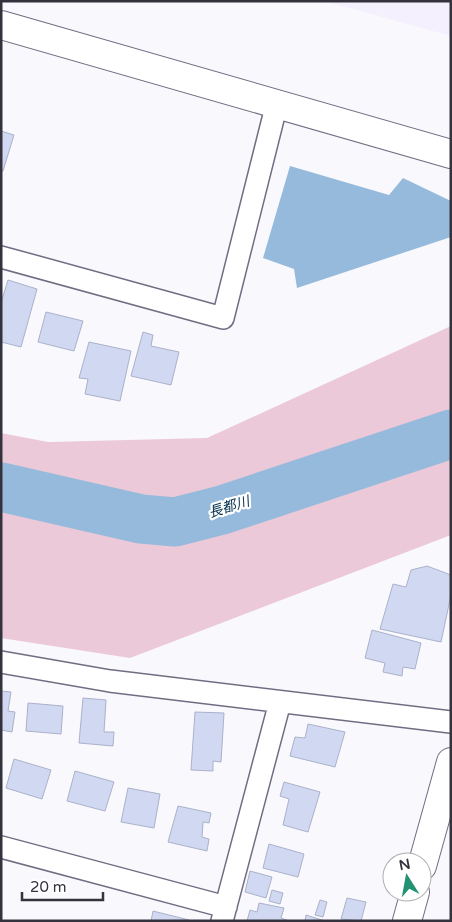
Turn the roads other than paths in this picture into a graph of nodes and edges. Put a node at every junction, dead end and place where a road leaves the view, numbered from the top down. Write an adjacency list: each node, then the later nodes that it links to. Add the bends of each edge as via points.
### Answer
1 (1, 25): 2 (street)
2 (277, 104): 3 (street); 4 (street, via 223,318)
3 (451, 154)
4 (1, 257)
5 (1, 662): 6 (street, via 110,681)
6 (280, 702): 7 (street); 12 (street)
7 (451, 722)
8 (451, 762): 10 (street)
9 (1, 847): 12 (street)
10 (426, 852)
11 (412, 902): 13 (street)
12 (224, 914)
13 (407, 921)

